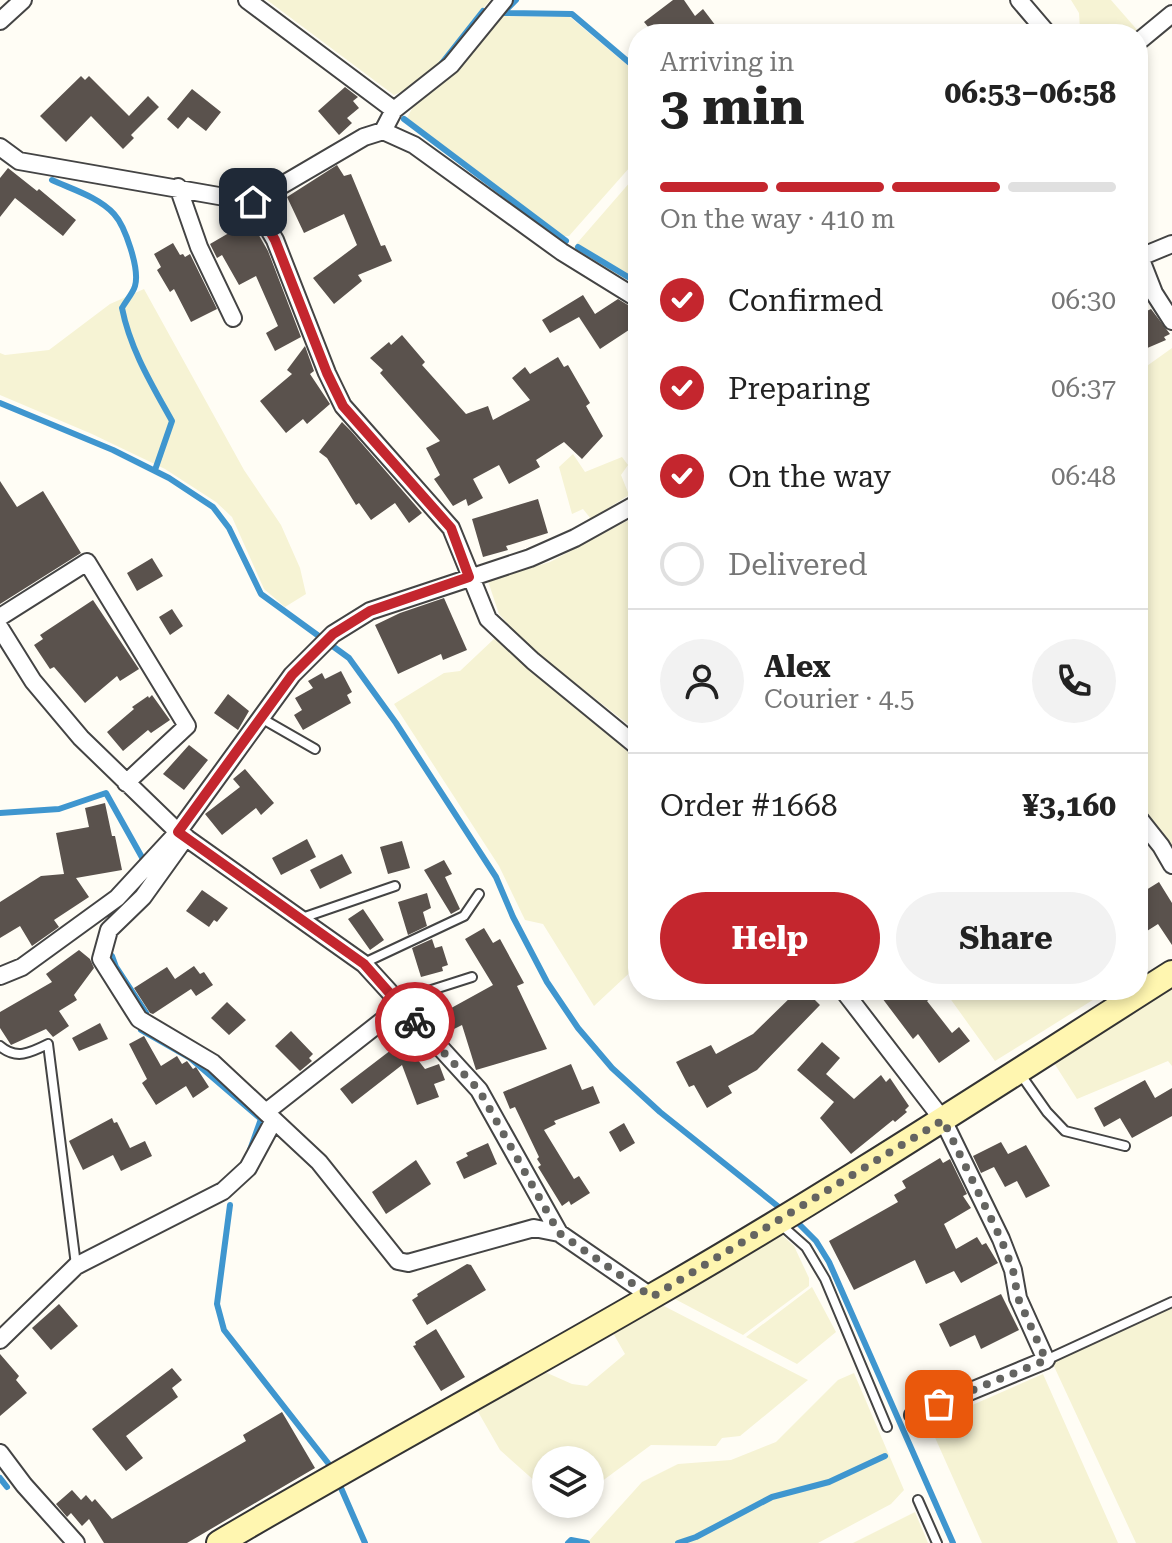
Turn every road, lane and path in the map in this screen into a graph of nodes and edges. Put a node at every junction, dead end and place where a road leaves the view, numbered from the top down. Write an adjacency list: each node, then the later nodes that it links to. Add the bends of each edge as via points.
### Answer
1 (23, 0): 6 (street)
2 (247, 0): 9 (street)
3 (504, 0): 9 (street, via 451,65)
4 (1019, 0): 7 (street)
5 (1172, 14): 8 (street)
6 (0, 21)
7 (1039, 24)
8 (1148, 34)
9 (394, 110): 10 (street)
10 (383, 131): 13 (street); 17 (street, via 414,145)
11 (0, 147): 12 (street, via 19,161)
12 (178, 187): 13 (street); 18 (street)
13 (253, 202): 21 (street, via 275,240 343,406 451,528)
14 (1172, 244): 15 (street)
15 (1148, 253)
16 (1148, 278): 19 (street)
17 (628, 293)
18 (233, 318)
19 (1172, 321)
20 (628, 509): 21 (street, via 542,553)
21 (469, 577): 24 (street, via 370,611 333,634 292,675); 25 (street, via 488,619)
22 (0, 617): 27 (street, via 87,562 187,726)
23 (0, 628): 27 (street, via 33,681)
24 (261, 718): 26 (lane); 29 (street)
25 (628, 739)
26 (315, 749)
27 (126, 783): 29 (street)
28 (1148, 830): 30 (street)
29 (182, 835): 33 (street); 36 (street, via 117,898 22,967); 44 (street, via 143,897 109,930 101,959 139,1019 213,1063)
30 (1172, 865)
31 (395, 886): 33 (lane)
32 (479, 894): 34 (lane, via 464,916)
33 (301, 918): 34 (street)
34 (364, 964): 41 (street)
35 (1172, 973): 38 (street)
36 (0, 976)
37 (472, 977): 41 (lane)
38 (1148, 988)
39 (851, 1000): 45 (street)
40 (1130, 1000): 43 (street)
41 (399, 1004): 44 (street); 48 (street, via 479,1090)
42 (0, 1046): 49 (lane, via 21,1055 48,1044)
43 (1018, 1071): 45 (street); 46 (lane, via 1065,1131)
44 (270, 1116): 48 (street, via 319,1162 398,1261 408,1263 534,1228); 49 (street, via 248,1168 223,1191)
45 (943, 1120): 47 (street); 53 (street, via 1001,1239 1018,1298)
46 (1125, 1146)
47 (784, 1217): 50 (street); 55 (lane, via 825,1279)
48 (559, 1233): 50 (street)
49 (76, 1266): 52 (street)
50 (652, 1297): 59 (street)
51 (1172, 1302): 53 (lane)
52 (0, 1340)
53 (1046, 1360): 54 (street)
54 (913, 1415)
55 (887, 1427)
56 (0, 1453): 58 (street)
57 (918, 1500): 60 (lane)
58 (76, 1543)
59 (219, 1543)
60 (937, 1543)

